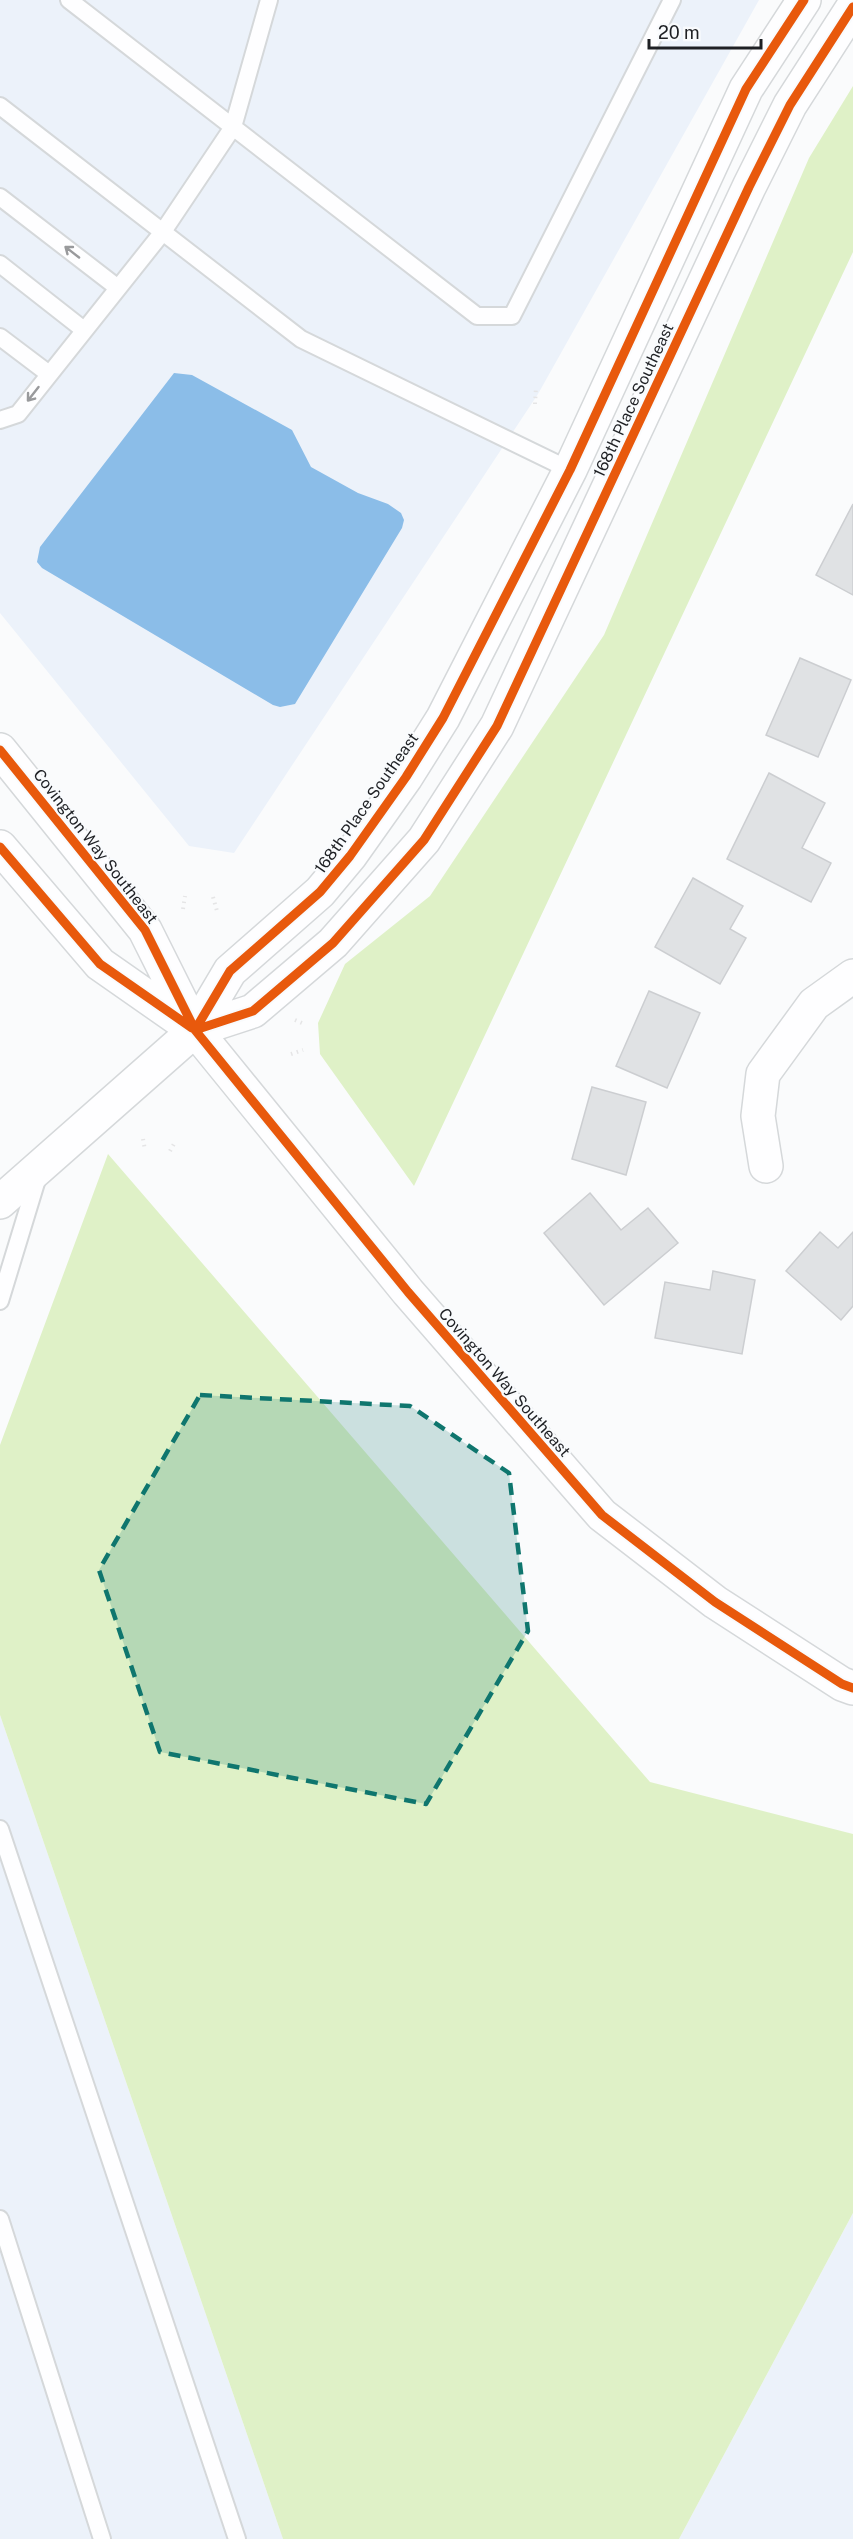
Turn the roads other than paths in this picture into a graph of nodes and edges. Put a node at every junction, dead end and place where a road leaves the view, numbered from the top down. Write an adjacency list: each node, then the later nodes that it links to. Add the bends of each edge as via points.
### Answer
1 (69, 0): 7 (lane)
2 (269, 0): 7 (lane)
3 (672, 0): 7 (lane, via 512,316 477,316)
4 (804, 0): 16 (street, 168th Place Southeast, via 746,89)
5 (853, 7): 20 (street, 168th Place Southeast, via 790,105 497,726 453,795 424,840 333,943 253,1011)
6 (0, 105): 9 (lane)
7 (233, 127): 9 (lane)
8 (0, 196): 11 (lane, one-way to 8)
9 (162, 233): 11 (lane); 16 (lane, via 301,339)
10 (0, 264): 12 (lane)
11 (118, 288): 12 (lane)
12 (84, 330): 14 (lane)
13 (0, 337): 14 (lane)
14 (49, 374): 15 (lane, one-way to 15, via 18,414)
15 (0, 420)
16 (570, 470): 20 (street, 168th Place Southeast, via 443,718 406,777 351,856 320,892 230,971)
17 (0, 750): 20 (street, Covington Way Southeast, via 145,930)
18 (0, 847): 20 (street, Covington Way Southeast, via 100,964)
19 (853, 976): 22 (street, via 814,1004 763,1074 758,1116)
20 (195, 1030): 21 (street, 168th Place Southeast); 25 (street, Covington Way Southeast, via 408,1292 602,1515 715,1602)
21 (42, 1166): 23 (street, 168th Place Southeast); 24 (lane)
22 (766, 1166)
23 (0, 1202)
24 (0, 1301)
25 (853, 1688)
26 (0, 1829): 29 (lane)
27 (0, 2219): 28 (lane)
28 (102, 2539)
29 (237, 2539)

